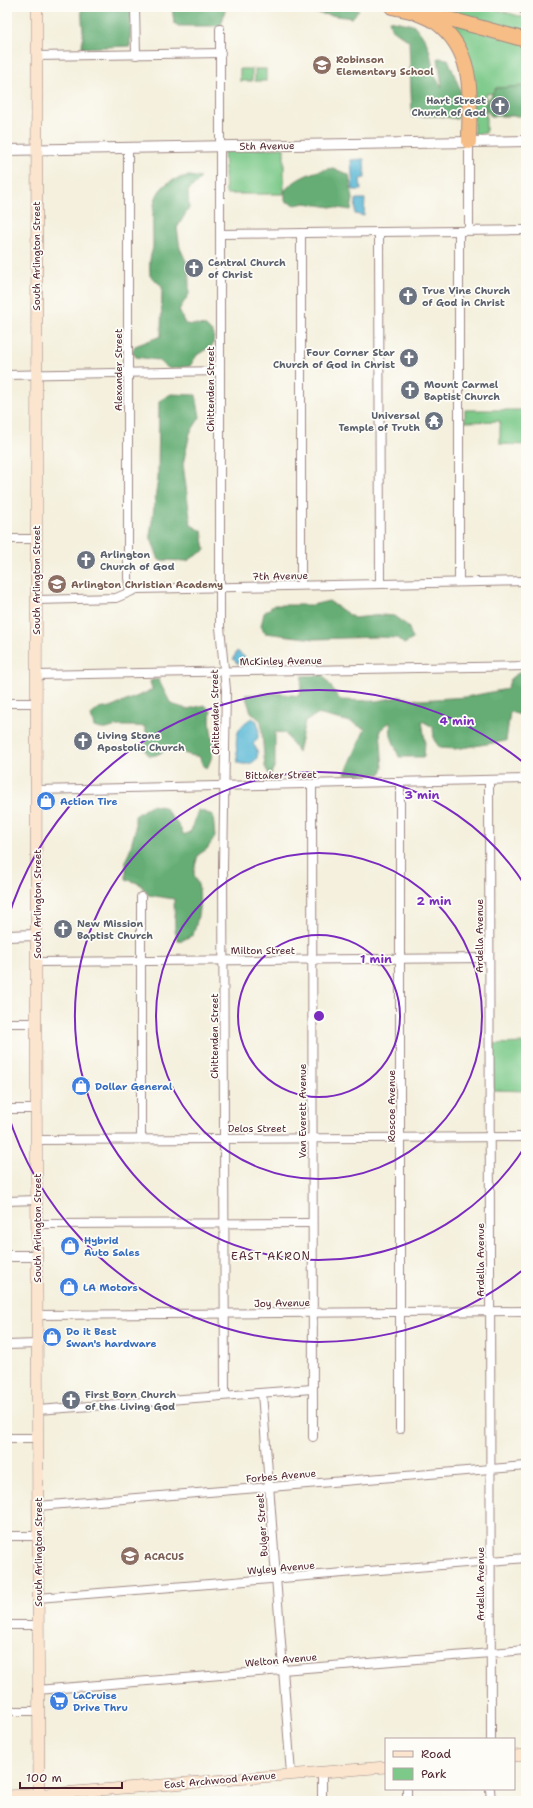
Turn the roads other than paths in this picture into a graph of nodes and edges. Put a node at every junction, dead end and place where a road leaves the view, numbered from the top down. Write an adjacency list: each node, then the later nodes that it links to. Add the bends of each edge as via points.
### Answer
1 (37, 7): 9 (main road, South Arlington Street)
2 (135, 7): 8 (street)
3 (392, 7): 4 (highway)
4 (412, 11): 6 (highway); 11 (highway, via 436,22 463,54 469,77)
5 (220, 30): 7 (street, Chittenden Street)
6 (526, 40)
7 (221, 53): 8 (street); 12 (street, Chittenden Street)
8 (136, 55): 9 (street)
9 (36, 56): 14 (main road, South Arlington Street)
10 (526, 141): 11 (street, 5th Avenue)
11 (469, 142): 12 (street, 5th Avenue); 16 (street)
12 (221, 146): 13 (street, 5th Avenue); 21 (street, Chittenden Street)
13 (128, 148): 14 (street, 5th Avenue); 23 (street, Alexander Street)
14 (36, 149): 15 (street, 5th Avenue); 24 (main road, South Arlington Street)
15 (7, 150)
16 (469, 230): 17 (street); 18 (street)
17 (526, 230)
18 (459, 231): 19 (street); 29 (street)
19 (379, 232): 20 (street); 30 (street)
20 (301, 233): 21 (street); 31 (street)
21 (221, 234): 22 (street, Chittenden Street)
22 (220, 371): 23 (street); 32 (street, Chittenden Street)
23 (128, 373): 24 (street); 33 (street, Alexander Street)
24 (36, 374): 25 (street); 27 (main road, South Arlington Street)
25 (7, 375)
26 (7, 539): 27 (street)
27 (36, 539): 34 (main road, South Arlington Street)
28 (526, 581): 29 (street, 7th Avenue)
29 (459, 582): 30 (street, 7th Avenue)
30 (380, 584): 31 (street, 7th Avenue)
31 (301, 585): 32 (street, 7th Avenue)
32 (221, 587): 33 (street, 7th Avenue); 36 (street, Chittenden Street, via 220,626)
33 (130, 591): 34 (street, 7th Avenue, via 116,598)
34 (37, 600): 37 (main road, South Arlington Street)
35 (526, 666): 36 (street, McKinley Avenue)
36 (225, 673): 37 (street, McKinley Avenue); 44 (street, Chittenden Street)
37 (36, 675): 38 (main road, South Arlington Street)
38 (37, 703): 39 (street); 45 (main road, South Arlington Street)
39 (7, 704)
40 (526, 779): 41 (street, Bittaker Street)
41 (489, 780): 42 (street, Bittaker Street); 49 (street, Ardella Avenue)
42 (400, 782): 43 (street, Bittaker Street); 50 (street, Roscoe Avenue)
43 (312, 784): 44 (street, Bittaker Street); 52 (street, Van Everett Avenue)
44 (224, 786): 45 (street, Bittaker Street); 51 (street, Chittenden Street)
45 (37, 790): 47 (main road, South Arlington Street)
46 (141, 897): 53 (street)
47 (36, 935): 48 (street); 54 (main road, South Arlington Street)
48 (7, 936)
49 (489, 958): 50 (street, Milton Street); 59 (street, Ardella Avenue)
50 (400, 959): 52 (street, Milton Street); 63 (street, Roscoe Avenue)
51 (224, 960): 52 (street, Milton Street); 53 (street, Milton Street); 61 (street, Chittenden Street)
52 (312, 960): 62 (street, Van Everett Avenue)
53 (141, 961): 54 (street, Milton Street); 64 (street)
54 (37, 962): 55 (main road, South Arlington Street)
55 (36, 1022): 56 (street); 58 (main road, South Arlington Street)
56 (7, 1023)
57 (7, 1109): 58 (street)
58 (37, 1109): 65 (main road, South Arlington Street)
59 (489, 1137): 60 (street, Delos Street); 63 (street, Delos Street); 73 (street, Ardella Avenue)
60 (526, 1137)
61 (224, 1138): 62 (street, Delos Street); 64 (street, Delos Street); 70 (street, Chittenden Street)
62 (312, 1138): 63 (street, Delos Street); 68 (street, Van Everett Avenue)
63 (401, 1138): 76 (street, Roscoe Avenue)
64 (141, 1139): 65 (street, Delos Street)
65 (37, 1140): 66 (main road, South Arlington Street)
66 (37, 1200): 67 (street); 69 (main road, South Arlington Street)
67 (7, 1201)
68 (312, 1223): 70 (street); 75 (street, Van Everett Avenue)
69 (37, 1224): 70 (street); 72 (main road, South Arlington Street)
70 (224, 1224): 77 (street, Chittenden Street)
71 (7, 1256): 72 (street)
72 (37, 1256): 78 (main road, South Arlington Street)
73 (490, 1311): 74 (street, Joy Avenue); 76 (street, Joy Avenue); 90 (street, Ardella Avenue)
74 (526, 1311)
75 (313, 1312): 76 (street, Joy Avenue); 77 (street, Joy Avenue); 81 (street, Van Everett Avenue)
76 (400, 1312): 85 (street, Roscoe Avenue)
77 (224, 1313): 78 (street, Joy Avenue); 83 (street, Chittenden Street)
78 (37, 1315): 79 (main road, South Arlington Street)
79 (37, 1344): 80 (street); 84 (main road, South Arlington Street)
80 (7, 1345)
81 (312, 1389): 82 (street); 86 (street, Van Everett Avenue)
82 (262, 1393): 83 (street); 91 (street, Bulger Street)
83 (224, 1395): 84 (street)
84 (38, 1410): 88 (main road, South Arlington Street)
85 (400, 1429)
86 (313, 1437)
87 (7, 1438): 88 (street)
88 (37, 1438): 92 (main road, South Arlington Street)
89 (526, 1466): 90 (street, Forbes Avenue)
90 (490, 1469): 91 (street, Forbes Avenue); 96 (street, Ardella Avenue)
91 (269, 1487): 92 (street, Forbes Avenue); 97 (street, Bulger Street)
92 (38, 1506): 94 (main road, South Arlington Street)
93 (7, 1536): 94 (street)
94 (38, 1536): 98 (main road, South Arlington Street)
95 (526, 1558): 96 (street, Wyley Avenue)
96 (490, 1561): 97 (street, Wyley Avenue); 102 (street, Ardella Avenue)
97 (276, 1578): 98 (street, Wyley Avenue); 103 (street, Bulger Street)
98 (38, 1598): 100 (main road, South Arlington Street)
99 (7, 1625): 100 (street)
100 (37, 1625): 104 (main road, South Arlington Street)
101 (526, 1650): 102 (street, Welton Avenue)
102 (490, 1653): 103 (street, Welton Avenue); 107 (street, Ardella Avenue)
103 (282, 1670): 104 (street, Welton Avenue); 112 (street, Bulger Street)
104 (38, 1690): 106 (main road, South Arlington Street)
105 (7, 1711): 106 (street)
106 (38, 1711): 116 (main road, South Arlington Street)
107 (490, 1738)
108 (526, 1755): 109 (main road)
109 (515, 1756)
110 (385, 1767): 111 (main road, East Archwood Avenue)
111 (322, 1772): 112 (main road, East Archwood Avenue); 117 (street)
112 (291, 1774): 116 (main road, East Archwood Avenue)
113 (406, 1790): 118 (street)
114 (490, 1790): 119 (street)
115 (7, 1796): 116 (main road, East Archwood Avenue)
116 (39, 1798)
117 (322, 1801)
118 (407, 1801)
119 (491, 1801)

